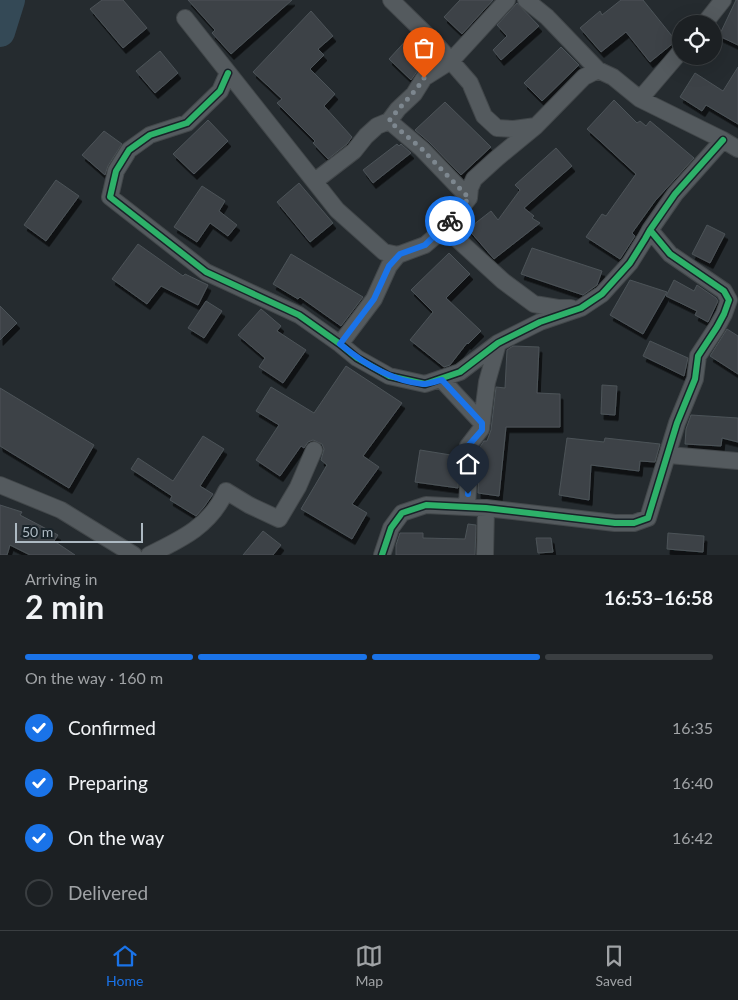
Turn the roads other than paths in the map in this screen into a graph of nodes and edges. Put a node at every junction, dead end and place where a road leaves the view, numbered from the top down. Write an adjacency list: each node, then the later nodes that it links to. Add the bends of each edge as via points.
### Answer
1 (391, 0): 7 (street)
2 (508, 0): 7 (street)
3 (526, 0): 9 (street)
4 (723, 0): 5 (street)
5 (711, 15)
6 (185, 18): 10 (street)
7 (451, 61): 14 (street, via 424,78); 15 (street, via 470,83 484,116 497,128)
8 (672, 62): 13 (street)
9 (598, 70): 13 (street, via 613,77); 15 (street, via 584,76)
10 (228, 73): 11 (street); 12 (street)
11 (220, 91): 12 (street); 24 (street, via 187,123 150,135 129,150 116,171 110,198 206,272 299,315)
12 (245, 94): 18 (street)
13 (640, 99): 16 (street)
14 (389, 121): 18 (street, via 377,126 354,151); 19 (street, via 422,149)
15 (536, 126): 19 (street, via 474,179)
16 (723, 140): 17 (street); 21 (street, via 675,194)
17 (738, 150)
18 (315, 181): 22 (street, via 337,210 384,252)
19 (469, 198): 20 (street)
20 (444, 228): 22 (street, via 425,245); 23 (street, via 534,304)
21 (650, 230): 23 (street, via 630,263 602,294); 29 (street, via 670,254 724,291 728,300 724,314 698,356 695,379 677,423)
22 (398, 255): 24 (street, via 389,266 374,299)
23 (582, 308): 25 (street, via 540,322)
24 (340, 344): 26 (street, via 389,376 425,384)
25 (498, 344): 26 (street, via 460,372); 27 (street, via 487,382)
26 (442, 380): 27 (street)
27 (482, 423): 32 (street, via 482,430 468,446)
28 (314, 450): 36 (street, via 298,488 279,519 226,491 210,516 195,531)
29 (669, 455): 30 (street); 33 (street, via 648,518 634,523)
30 (738, 461)
31 (0, 485): 34 (street, via 61,510)
32 (467, 507): 33 (street); 37 (street, via 426,505 402,513 391,528)
33 (486, 508): 38 (street)
34 (113, 550): 35 (street)
35 (134, 555)
36 (149, 555)
37 (382, 555)
38 (485, 555)

